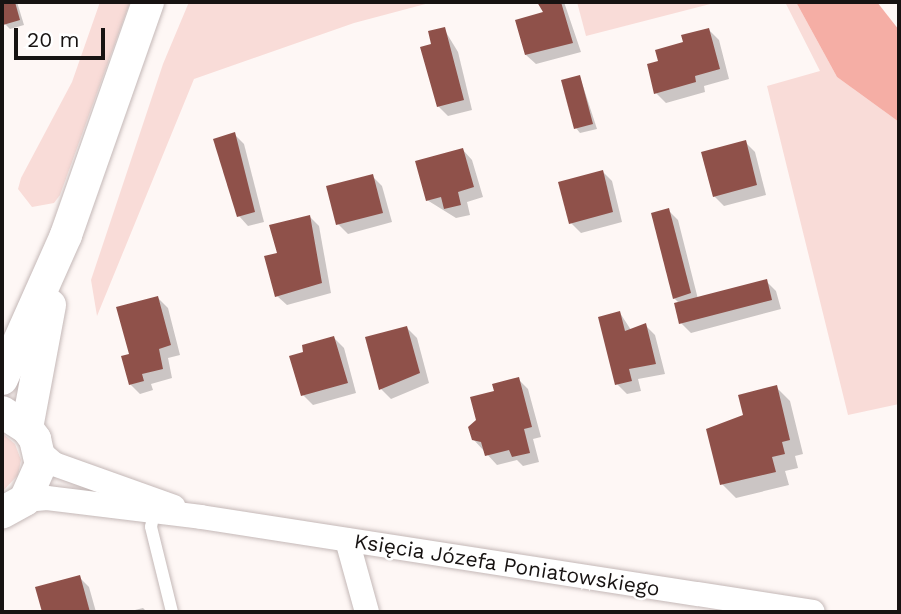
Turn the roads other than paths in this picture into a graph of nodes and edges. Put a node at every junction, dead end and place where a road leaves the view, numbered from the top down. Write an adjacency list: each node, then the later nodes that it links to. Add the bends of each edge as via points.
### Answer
1 (148, 2): 2 (street)
2 (66, 235): 3 (street); 4 (street)
3 (2, 379)
4 (23, 430): 5 (street, via 38,477); 6 (street, Księcia Józefa Poniatowskiego, via 54,464)
5 (13, 506): 6 (street, Księcia Józefa Poniatowskiego, via 71,500)
6 (156, 507): 7 (street, Księcia Józefa Poniatowskiego); 8 (lane, via 153,537)
7 (347, 540): 9 (street); 10 (street, Księcia Józefa Poniatowskiego)
8 (172, 612)
9 (367, 612)
10 (813, 612)

